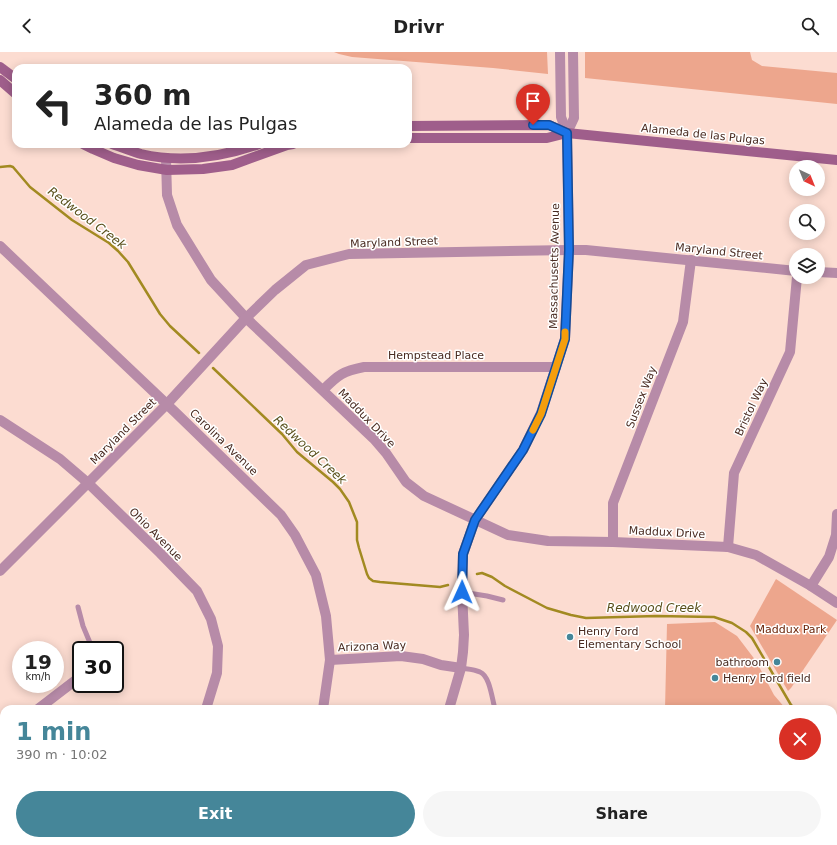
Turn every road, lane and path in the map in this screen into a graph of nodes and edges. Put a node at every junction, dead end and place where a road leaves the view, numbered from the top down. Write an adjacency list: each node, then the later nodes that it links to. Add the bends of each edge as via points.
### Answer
1 (560, 52): 8 (street, Massachusetts Avenue, via 562,117)
2 (574, 52): 8 (street, Massachusetts Avenue, via 574,118)
3 (0, 67): 4 (main road)
4 (12, 76)
5 (0, 80): 6 (main road)
6 (12, 90)
7 (412, 126): 8 (main road, Alameda de las Pulgas, via 549,125)
8 (567, 133): 9 (main road, Alameda de las Pulgas, via 548,138); 15 (main road, Alameda de las Pulgas); 18 (street, Massachusetts Avenue)
9 (412, 138)
10 (90, 148): 16 (main road, via 138,165)
11 (124, 148): 14 (main road)
12 (247, 148): 14 (main road, via 209,157)
13 (279, 148): 16 (main road, via 232,165)
14 (166, 158): 16 (street, Maddux Drive)
15 (837, 160)
16 (167, 170): 24 (street, Maddux Drive, via 167,195 177,225 211,280)
17 (0, 246): 27 (street, Carolina Avenue)
18 (569, 250): 19 (street, Maryland Street); 24 (street, Maryland Street, via 349,254 306,265); 25 (street, Massachusetts Avenue, via 565,339)
19 (691, 260): 20 (street, Maryland Street); 32 (street, Sussex Way, via 683,322 613,503)
20 (789, 270)
21 (825, 272): 22 (street)
22 (837, 273)
23 (796, 284): 33 (street, Bristol Way, via 790,352 734,473)
24 (246, 318): 26 (street, Maddux Drive); 27 (street, Maryland Street)
25 (556, 367): 26 (street, Hempstead Place, via 364,367 336,376); 31 (street, Massachusetts Avenue, via 541,414 523,450)
26 (323, 390): 31 (street, Maddux Drive, via 374,439 406,482 424,496)
27 (167, 404): 29 (street, Maryland Street); 41 (street, Carolina Avenue, via 281,515 295,535 316,575 326,616)
28 (0, 420): 29 (street, Ohio Avenue, via 60,459)
29 (88, 484): 34 (street, Maryland Street); 45 (street, Ohio Avenue, via 197,591 211,619 218,646 217,673)
30 (837, 514): 35 (street, via 836,535 829,557)
31 (475, 520): 32 (street, Maddux Drive, via 508,535 548,541); 36 (street, Massachusetts Avenue, via 463,554)
32 (613, 542): 33 (street, Maddux Drive)
33 (728, 547): 35 (street, Maddux Drive, via 756,555)
34 (0, 571)
35 (811, 586): 38 (street, Maddux Drive)
36 (462, 592): 37 (lane); 42 (street, Massachusetts Avenue, via 464,635)
37 (503, 600)
38 (837, 603)
39 (78, 607): 40 (lane)
40 (90, 641)
41 (330, 660): 42 (street, Arizona Way, via 401,656); 46 (street, Carolina Avenue)
42 (461, 668): 47 (street, Massachusetts Avenue); 48 (lane, via 481,672 488,680)
43 (72, 683): 44 (street)
44 (43, 705)
45 (207, 705)
46 (324, 705)
47 (449, 705)
48 (494, 705)

